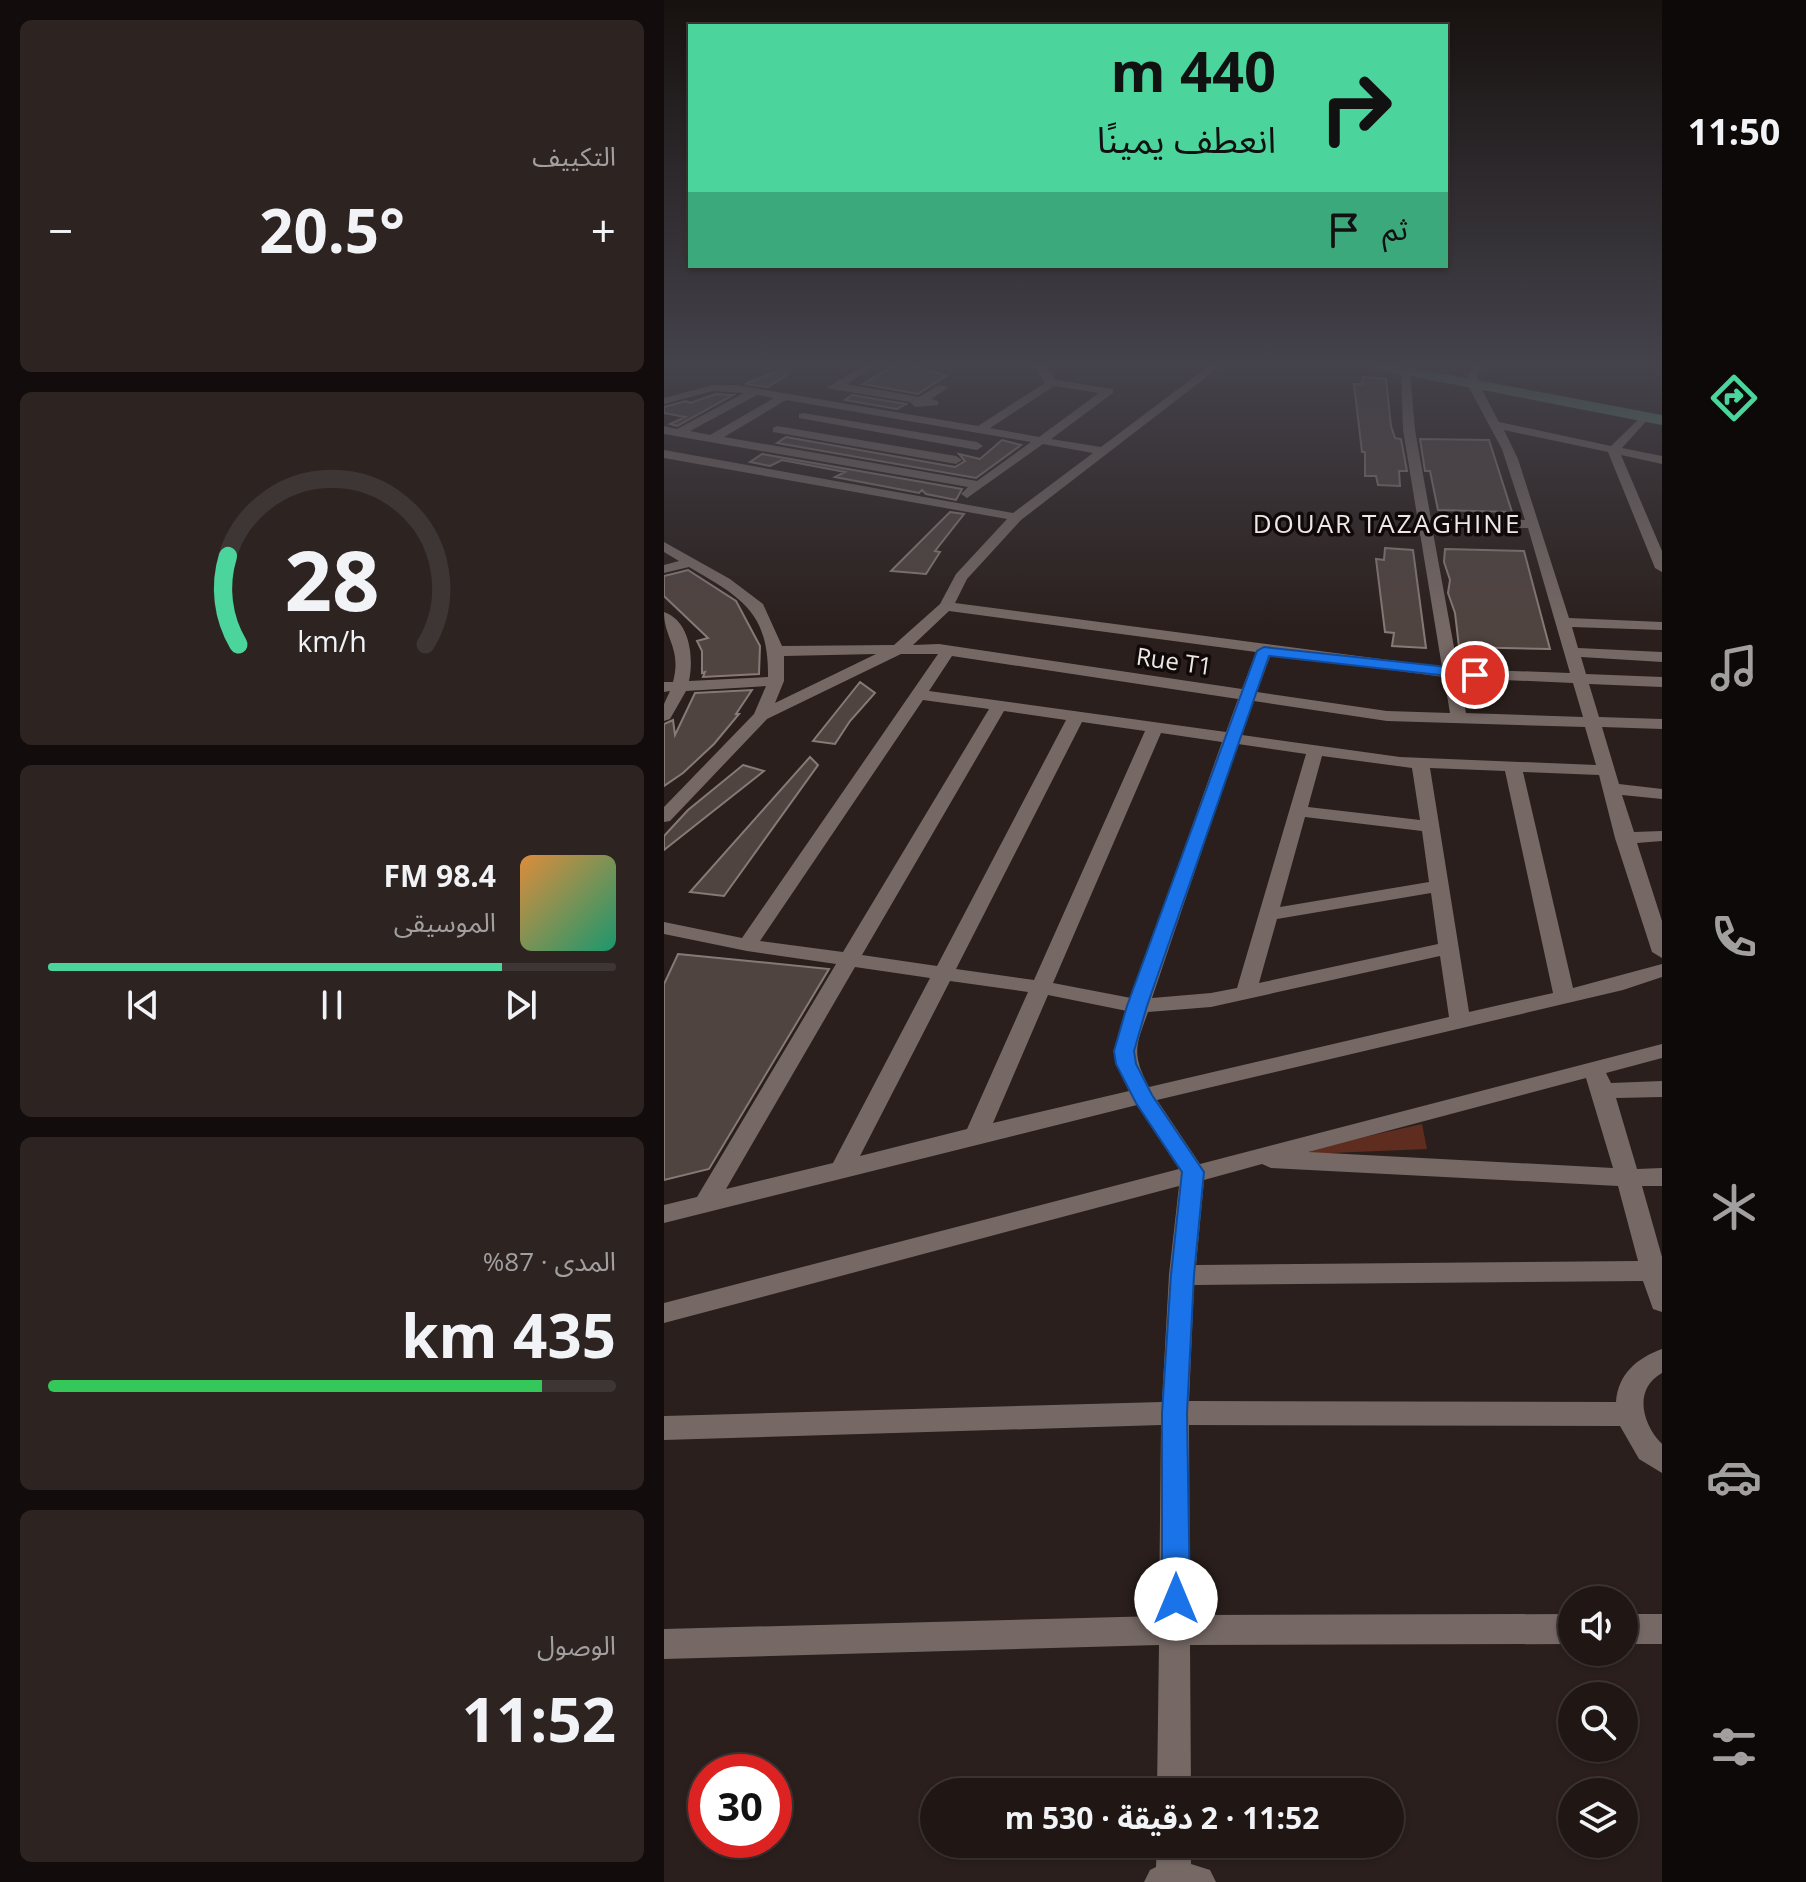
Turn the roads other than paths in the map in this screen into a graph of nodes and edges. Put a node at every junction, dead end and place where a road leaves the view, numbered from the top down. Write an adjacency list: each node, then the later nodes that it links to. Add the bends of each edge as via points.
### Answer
1 (734, 453): 16 (street)
2 (803, 453): 13 (street)
3 (850, 453): 13 (street)
4 (915, 453): 14 (street)
5 (967, 453): 14 (street)
6 (1022, 453): 19 (street)
7 (1100, 453): 22 (street)
8 (1413, 453): 23 (street)
9 (1510, 453): 24 (street)
10 (1614, 453): 27 (street)
11 (1627, 453): 15 (street)
12 (664, 454): 16 (street)
13 (840, 459): 17 (street); 18 (street)
14 (956, 460): 17 (street)
15 (1662, 460)
16 (717, 462): 18 (street)
17 (930, 477): 19 (street); 20 (street)
18 (808, 478): 20 (street)
19 (978, 485): 21 (street)
20 (900, 496): 21 (street)
21 (951, 505): 22 (street)
22 (1016, 517): 29 (street, via 961,577)
23 (1427, 523): 24 (street); 41 (street)
24 (1532, 524): 31 (street)
25 (664, 546): 26 (street)
26 (690, 562): 28 (street); 36 (street, via 758,607)
27 (1662, 568)
28 (664, 569)
29 (946, 606): 35 (street); 37 (street)
30 (664, 616): 33 (street)
31 (1564, 622): 32 (street); 39 (street)
32 (1662, 626)
33 (682, 640): 34 (street); 45 (street)
34 (664, 644)
35 (899, 649): 36 (street, Rue T1); 38 (street, Rue T1); 52 (street)
36 (776, 651): 43 (street)
37 (1264, 651): 41 (street); 48 (street)
38 (947, 652): 47 (street); 48 (street, Rue T1)
39 (1572, 652): 40 (street); 42 (street)
40 (1662, 657)
41 (1449, 673): 42 (street); 53 (street)
42 (1579, 679): 44 (street); 54 (street)
43 (776, 681): 45 (street); 52 (street)
44 (1662, 682)
45 (683, 684): 46 (street); 51 (street)
46 (664, 687)
47 (917, 694): 49 (street); 72 (street)
48 (1246, 697): 53 (street, Rue T1, via 1387,716); 57 (street)
49 (1000, 704): 50 (street); 75 (street)
50 (1077, 715): 56 (street); 77 (street)
51 (664, 716)
52 (761, 716): 65 (street)
53 (1459, 719): 54 (street, Rue T1)
54 (1591, 720): 55 (street, Rue T1); 61 (street)
55 (1662, 724)
56 (1155, 727): 57 (street); 78 (street)
57 (1234, 738): 58 (street); 81 (street)
58 (1315, 751): 59 (street); 64 (street)
59 (1420, 762): 60 (street); 66 (street)
60 (1513, 767): 61 (street); 80 (street)
61 (1604, 770): 62 (street)
62 (1611, 788): 63 (street); 68 (street)
63 (1662, 794)
64 (1298, 811): 66 (street); 70 (street)
65 (664, 817)
66 (1429, 826): 69 (street)
67 (1662, 836): 68 (street)
68 (1624, 838): 74 (street)
69 (1438, 886): 70 (street); 73 (street)
70 (1268, 915): 79 (street)
71 (664, 928): 72 (street)
72 (747, 945): 75 (street)
73 (1447, 948): 79 (street); 82 (street)
74 (1662, 952)
75 (848, 960): 77 (street); 93 (street)
76 (1662, 970): 80 (street)
77 (945, 974): 78 (street); 89 (street)
78 (1039, 987): 81 (street); 87 (street)
79 (1246, 992): 81 (street)
80 (1564, 995): 82 (street)
81 (1137, 1006): 86 (street, via 1124,1051)
82 (1460, 1019): 86 (street)
83 (1662, 1051): 84 (street)
84 (1598, 1080): 85 (street); 88 (street); 92 (street)
85 (1662, 1089)
86 (1144, 1098): 87 (street); 90 (street)
87 (976, 1135): 89 (street)
88 (1248, 1158): 90 (street); 92 (street)
89 (841, 1170): 93 (street)
90 (1193, 1172): 96 (street); 98 (street)
91 (1662, 1177): 92 (street)
92 (1629, 1178): 95 (street)
93 (705, 1204): 94 (street)
94 (664, 1214)
95 (1658, 1271): 96 (street); 97 (street)
96 (1182, 1275): 100 (street)
97 (1662, 1302)
98 (664, 1313)
99 (1662, 1360): 101 (street, via 1633,1382)
100 (1175, 1413): 101 (street); 102 (street); 107 (street)
101 (1629, 1414): 103 (street, via 1638,1436)
102 (665, 1432)
103 (1662, 1461)
104 (1558, 1629): 107 (street)
105 (1638, 1629): 106 (street)
106 (1662, 1629)
107 (1176, 1630): 108 (street); 109 (street)
108 (664, 1644)
109 (1174, 1778)
110 (1174, 1858): 112 (street)
111 (1161, 1882): 112 (street)
112 (1173, 1882): 113 (street)
113 (1198, 1882)

